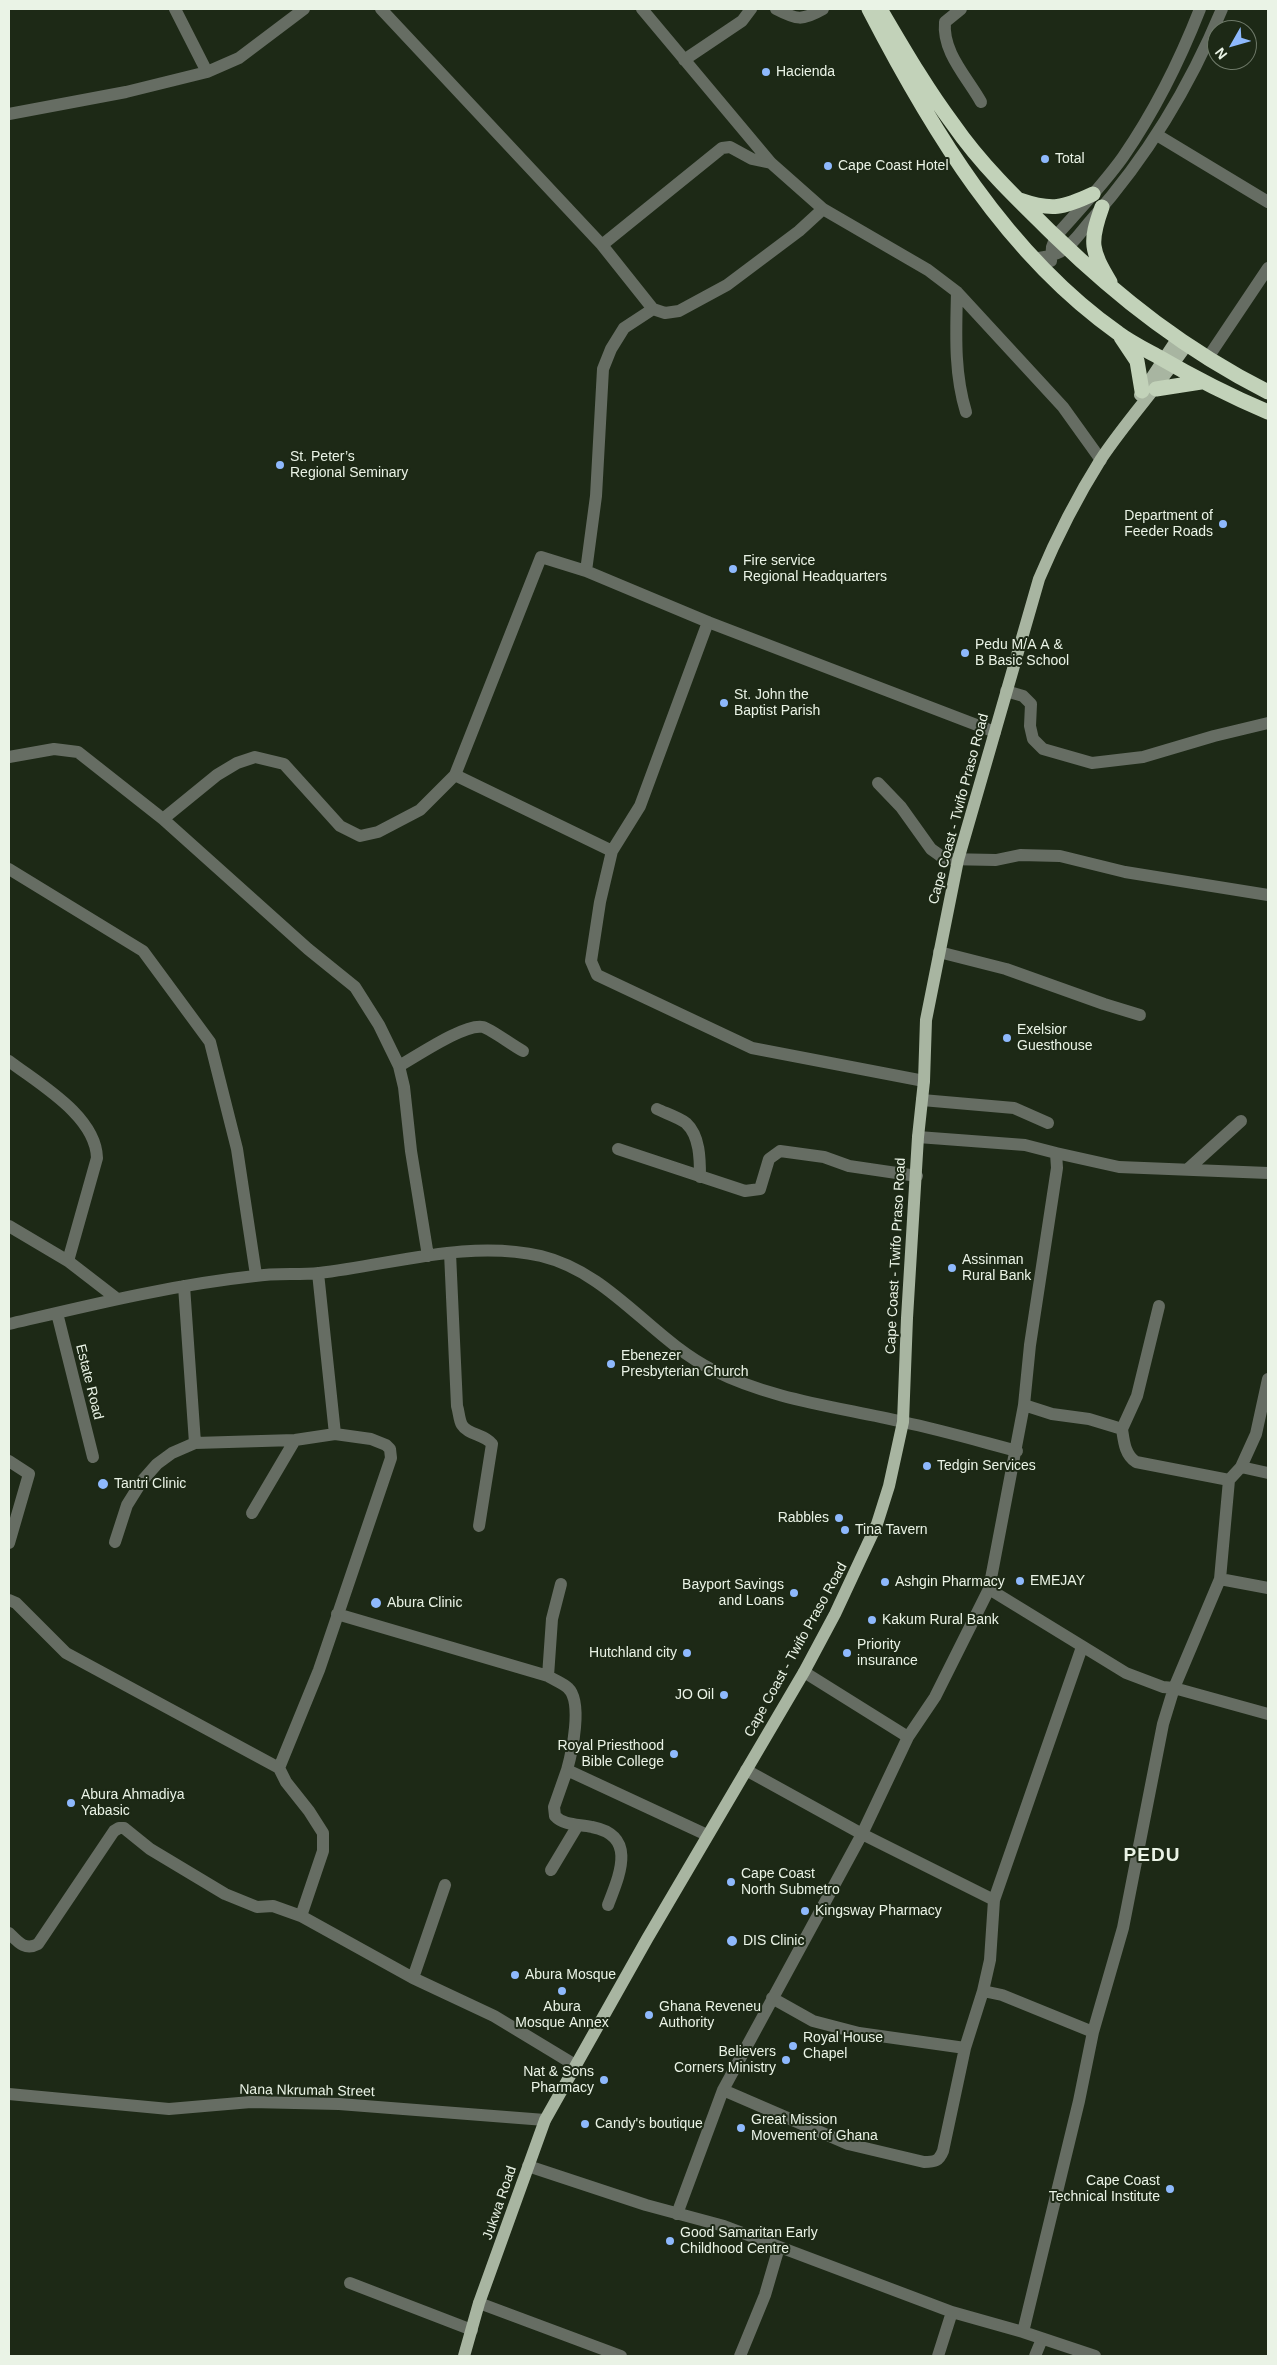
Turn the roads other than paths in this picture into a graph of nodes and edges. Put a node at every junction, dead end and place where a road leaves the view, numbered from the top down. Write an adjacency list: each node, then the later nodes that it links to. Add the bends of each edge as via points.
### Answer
1 (175, 9): 16 (street)
2 (304, 9): 16 (street, via 239,58)
3 (381, 9): 27 (street)
4 (642, 9): 15 (street)
5 (751, 9): 15 (street, via 742,20)
6 (776, 9): 7 (street, via 797,19)
7 (823, 9)
8 (869, 9): 30 (highway, via 942,137 982,197)
9 (880, 9): 22 (highway, via 953,126)
10 (961, 9): 17 (street, via 945,22 944,34)
11 (1200, 9): 13 (street)
12 (1222, 9): 14 (street)
13 (1188, 40): 14 (street); 21 (street, via 1140,132)
14 (1205, 49): 19 (street)
15 (684, 60): 20 (street)
16 (207, 72): 18 (street, via 126,92)
17 (981, 102)
18 (9, 114)
19 (1157, 135): 23 (street); 25 (street)
20 (771, 163): 24 (street); 27 (street, via 730,147 722,148)
21 (1092, 194): 22 (highway, via 1068,206 1048,207); 26 (street)
22 (1014, 198): 26 (highway)
23 (1268, 202)
24 (823, 208): 34 (street, via 928,270); 35 (street, via 799,232 727,285 679,311 665,313)
25 (1102, 208): 28 (street); 33 (highway, via 1093,232 1094,250)
26 (1056, 236): 28 (highway); 29 (street)
27 (602, 245): 35 (street)
28 (1067, 247): 29 (street); 33 (highway)
29 (1051, 256): 30 (street); 32 (street)
30 (1034, 259): 32 (highway)
31 (1268, 268): 38 (street)
32 (1051, 276): 36 (highway)
33 (1113, 288): 37 (highway)
34 (958, 292): 43 (street, via 958,387); 45 (street, via 1063,406)
35 (653, 309): 46 (street, via 624,328 603,369 596,496)
36 (1119, 334): 39 (highway); 41 (highway, via 1137,362)
37 (1182, 343): 38 (highway); 39 (main road, Cape Coast - Twifo Praso Road)
38 (1208, 359): 42 (highway)
39 (1168, 363): 40 (highway); 41 (main road, Cape Coast - Twifo Praso Road)
40 (1201, 382): 41 (highway); 44 (highway)
41 (1149, 390): 45 (main road, Cape Coast - Twifo Praso Road, via 1137,399 1138,409)
42 (1268, 392)
43 (966, 412)
44 (1268, 412)
45 (1101, 460): 48 (main road, Cape Coast - Twifo Praso Road, via 1045,564)
46 (586, 571): 47 (street); 52 (street, via 541,557)
47 (708, 622): 50 (street); 55 (street, via 640,806)
48 (1006, 691): 49 (street, via 1023,696 1032,704 1030,726 1033,739 1043,749 1092,763 1143,758); 50 (main road, Cape Coast - Twifo Praso Road)
49 (1268, 723)
50 (995, 732): 56 (main road, Cape Coast - Twifo Praso Road)
51 (9, 757): 54 (street, via 54,749 78,752)
52 (455, 775): 54 (street, via 415,814 378,832 360,836 340,826 284,764 256,757 237,763 217,775); 55 (street)
53 (878, 783): 56 (street, via 901,806 931,849 945,859)
54 (163, 819): 63 (street, via 355,987)
55 (612, 852): 64 (street, via 591,961 597,975 752,1048)
56 (958, 860): 58 (street, via 996,860 1020,855 1060,856 1125,872); 59 (main road, Cape Coast - Twifo Praso Road)
57 (9, 869): 81 (street, via 143,951 210,1042 237,1149)
58 (1268, 895)
59 (939, 952): 60 (street, via 1006,969); 64 (main road, Cape Coast - Twifo Praso Road, via 926,1020)
60 (1140, 1015)
61 (523, 1051): 63 (street, via 484,1027 472,1026)
62 (9, 1061): 79 (street, via 68,1106 90,1133 97,1149)
63 (399, 1066): 78 (street)
64 (924, 1082): 65 (main road, Cape Coast - Twifo Praso Road)
65 (922, 1100): 68 (street, via 1014,1108); 69 (main road, Cape Coast - Twifo Praso Road)
66 (656, 1109): 74 (street, via 685,1123 690,1130 697,1142)
67 (1242, 1121): 72 (street)
68 (1048, 1123)
69 (918, 1137): 71 (street, via 1024,1145); 75 (main road, Cape Coast - Twifo Praso Road)
70 (618, 1149): 74 (street)
71 (1056, 1153): 72 (street, via 1119,1167); 88 (street, via 1057,1168)
72 (1188, 1168): 73 (street)
73 (1268, 1173)
74 (700, 1176): 75 (street, via 745,1191 755,1191 764,1184 773,1154 791,1151 849,1166)
75 (917, 1176): 89 (main road, Cape Coast - Twifo Praso Road)
76 (9, 1226): 79 (street)
77 (450, 1253): 78 (street); 89 (street, via 488,1250 541,1256 577,1269 621,1299 686,1354 717,1372 739,1382 836,1409); 101 (street, via 457,1406 462,1425 492,1444)
78 (428, 1256): 80 (street)
79 (68, 1261): 83 (street)
80 (318, 1273): 81 (street); 91 (street)
81 (256, 1275): 82 (street)
82 (184, 1286): 83 (street); 93 (street)
83 (116, 1298): 85 (street)
84 (1159, 1306): 90 (street, via 1137,1396)
85 (57, 1313): 86 (street); 95 (street, Estate Road)
86 (9, 1324)
87 (1268, 1379): 97 (street, via 1256,1434)
88 (1024, 1405): 90 (street); 94 (street)
89 (903, 1422): 94 (street); 111 (main road, Cape Coast - Twifo Praso Road, via 889,1486 876,1524 836,1614)
90 (1122, 1429): 99 (street, via 1124,1445 1130,1458 1136,1462)
91 (335, 1434): 92 (street); 109 (street, via 371,1439 386,1445 391,1458)
92 (295, 1440): 93 (street); 100 (street)
93 (195, 1443): 102 (street, via 172,1453 142,1481 128,1505)
94 (1017, 1451): 107 (street)
95 (93, 1458)
96 (9, 1461): 103 (street, via 29,1474)
97 (1241, 1467): 98 (street); 99 (street)
98 (1268, 1473)
99 (1229, 1480): 104 (street)
100 (252, 1513)
101 (479, 1526)
102 (115, 1542)
103 (9, 1543)
104 (1220, 1579): 106 (street); 113 (street)
105 (561, 1584): 112 (street, via 552,1619)
106 (1268, 1588)
107 (990, 1589): 110 (street); 115 (street, via 934,1697)
108 (9, 1600): 116 (street, via 16,1603 66,1653)
109 (337, 1614): 112 (street); 116 (street)
110 (1082, 1647): 113 (street, via 1133,1677); 124 (street)
111 (804, 1672): 115 (street); 118 (main road, Cape Coast - Twifo Praso Road)
112 (548, 1676): 117 (street, via 568,1687 574,1696 576,1708)
113 (1174, 1688): 114 (street); 131 (street, via 1163,1724 1123,1928)
114 (1268, 1714)
115 (908, 1737): 120 (street)
116 (279, 1768): 126 (street, via 323,1833 323,1851)
117 (567, 1770): 119 (street, via 554,1807 555,1816); 121 (street)
118 (746, 1770): 120 (street); 121 (main road, Cape Coast - Twifo Praso Road)
119 (578, 1825): 122 (street); 125 (street, via 609,1833 620,1847 622,1869)
120 (862, 1834): 124 (street); 130 (street)
121 (707, 1835): 133 (main road, Cape Coast - Twifo Praso Road)
122 (551, 1870)
123 (445, 1885): 128 (street)
124 (994, 1900): 129 (street, via 990,1960)
125 (608, 1905)
126 (301, 1916): 127 (street, via 273,1906 258,1907 225,1894 150,1849 124,1828 119,1828 38,1944 24,1947); 128 (street)
127 (9, 1933)
128 (413, 1978): 133 (street, via 494,2016)
129 (983, 1991): 131 (street, via 1002,1995); 132 (street)
130 (772, 1998): 132 (street, via 813,2021 859,2033); 134 (street)
131 (1093, 2032): 144 (street)
132 (964, 2048): 134 (street, via 943,2151 935,2162 848,2144)
133 (575, 2065): 136 (main road, Jukwa Road)
134 (723, 2090): 138 (street)
135 (9, 2094): 136 (street, Nana Nkrumah Street, via 169,2109 251,2102 339,2104)
136 (545, 2120): 137 (main road, Jukwa Road)
137 (528, 2166): 138 (street); 141 (main road, Jukwa Road)
138 (677, 2214): 139 (street, via 724,2226)
139 (779, 2247): 142 (street); 148 (street, via 765,2295)
140 (350, 2283): 143 (street)
141 (479, 2303): 143 (main road, Jukwa Road); 147 (street)
142 (952, 2312): 144 (street); 149 (street)
143 (472, 2330): 146 (main road, Jukwa Road)
144 (1023, 2332): 145 (street)
145 (1042, 2339): 150 (street); 151 (street)
146 (464, 2356)
147 (621, 2356)
148 (740, 2356)
149 (938, 2356)
150 (1035, 2356)
151 (1095, 2356)

